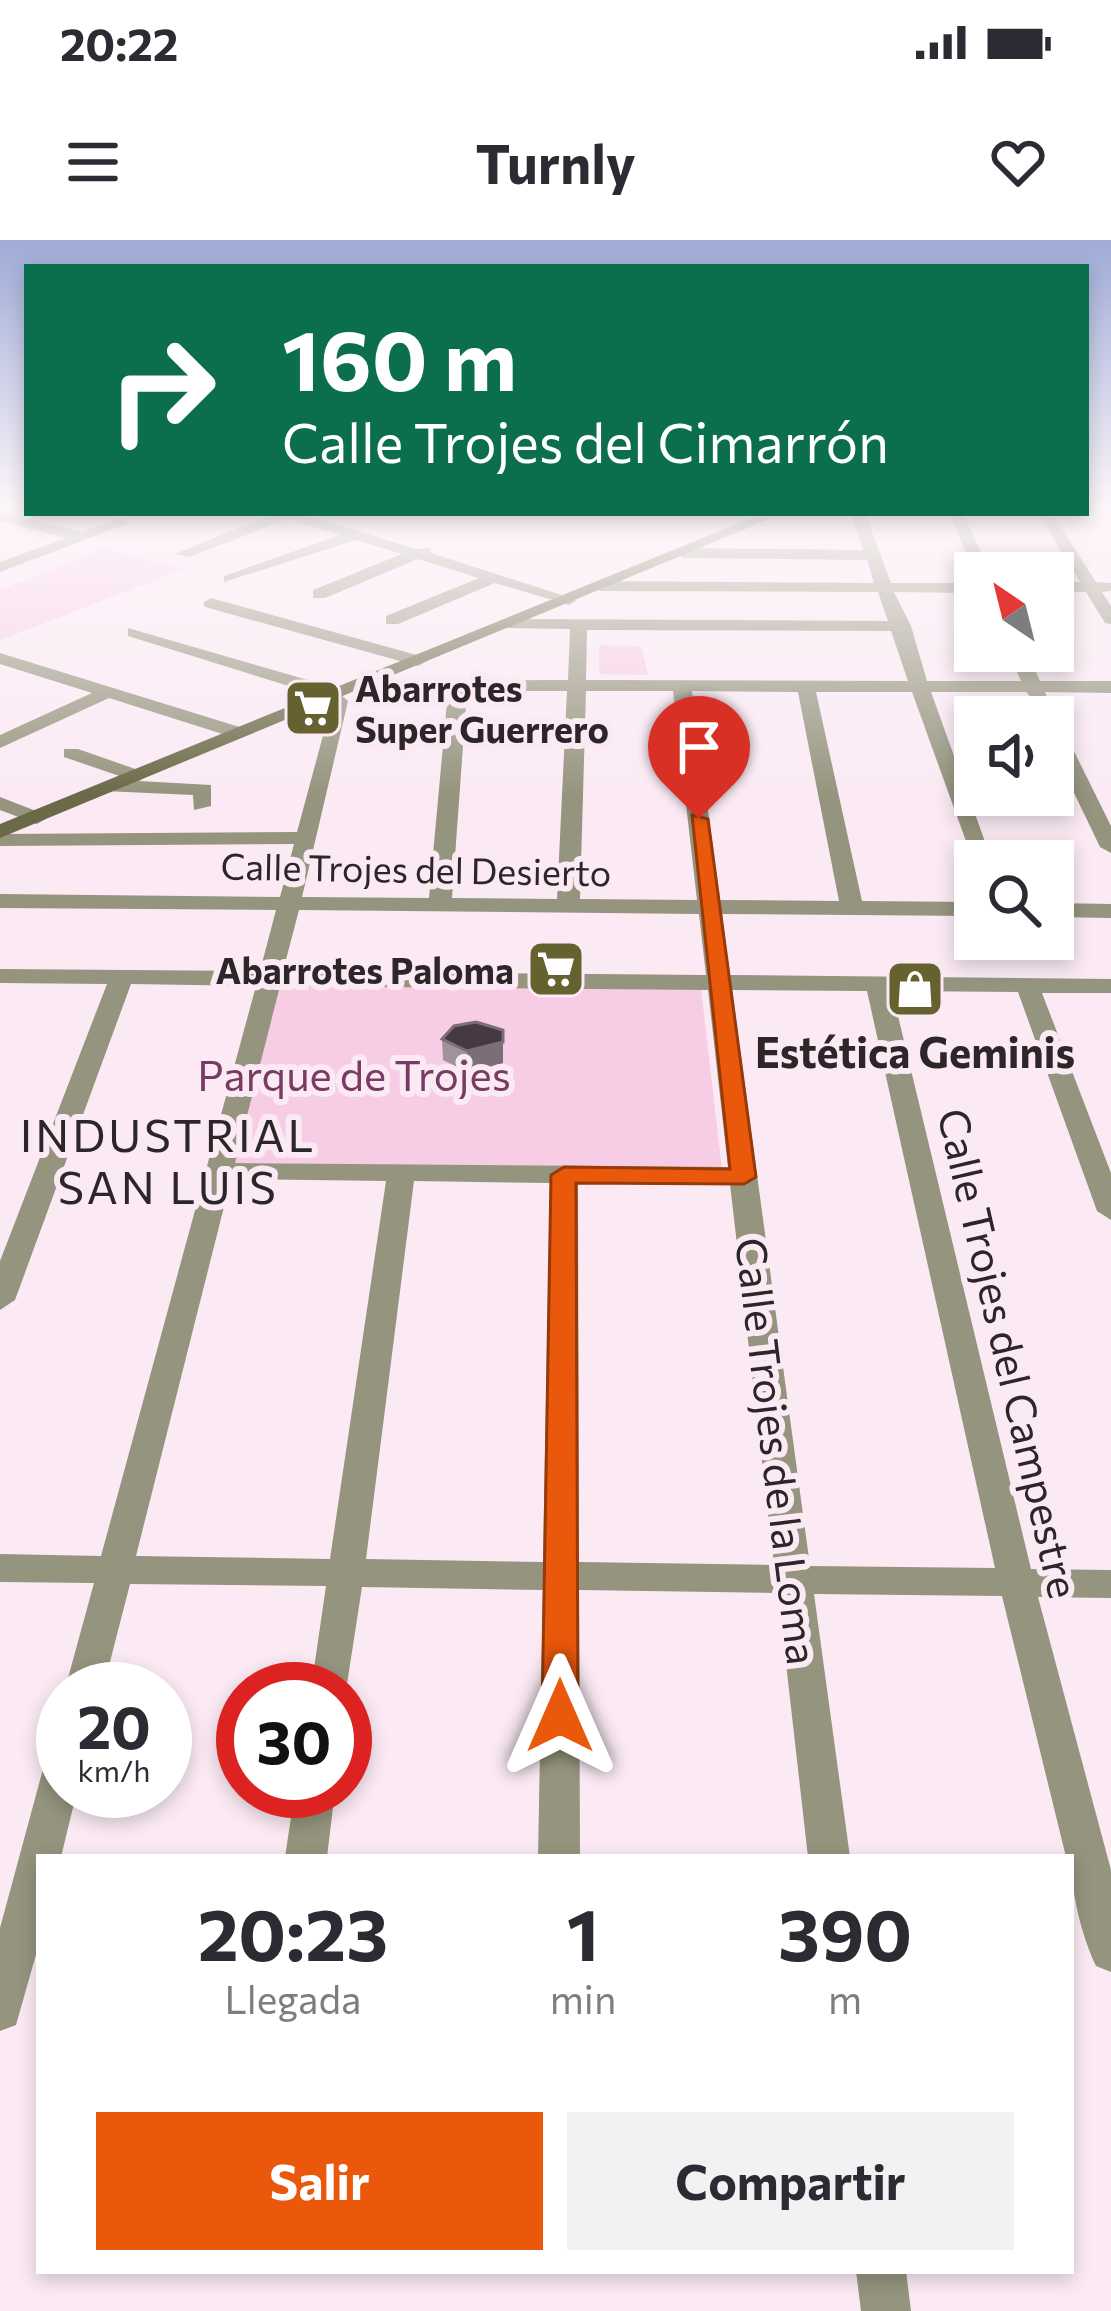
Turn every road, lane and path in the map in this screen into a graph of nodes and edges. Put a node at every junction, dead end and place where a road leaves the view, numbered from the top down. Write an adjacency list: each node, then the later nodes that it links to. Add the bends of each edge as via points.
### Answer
1 (436, 602): 4 (street)
2 (565, 602): 5 (main road)
3 (892, 602): 7 (street)
4 (392, 620)
5 (510, 623): 6 (street); 9 (main road)
6 (579, 625): 7 (street); 14 (street)
7 (902, 626): 17 (street)
8 (0, 658): 10 (street)
9 (418, 661): 20 (main road); 20 (street, via 218,604 143,635)
10 (24, 666): 12 (street); 21 (street)
11 (1026, 672): 18 (street)
12 (0, 676)
13 (458, 686): 14 (street); 20 (street); 38 (street)
14 (577, 687): 15 (street); 39 (street)
15 (682, 687): 16 (street); 40 (street, Calle Trojes de la Loma)
16 (806, 687): 17 (street); 41 (street)
17 (920, 687): 18 (street); 34 (street)
18 (1033, 687): 19 (street); 22 (street)
19 (1111, 687)
20 (346, 690): 23 (main road); 33 (street)
21 (108, 692): 23 (street); 24 (street)
22 (1037, 696)
23 (239, 733): 27 (main road)
24 (0, 742)
25 (71, 754): 27 (street)
26 (1074, 772): 35 (street)
27 (137, 776): 28 (main road)
28 (112, 787): 30 (street, via 204,789); 31 (main road)
29 (0, 803): 31 (street)
30 (201, 806)
31 (37, 818): 32 (main road)
32 (0, 836): 33 (street)
33 (308, 838): 37 (street)
34 (974, 840)
35 (1111, 847)
36 (0, 901): 37 (street, Calle Trojes del Desierto)
37 (291, 903): 38 (street, Calle Trojes del Desierto); 47 (street)
38 (440, 904): 39 (street, Calle Trojes del Desierto)
39 (568, 905): 40 (street, Calle Trojes del Desierto)
40 (710, 908): 41 (street, Calle Trojes del Desierto); 48 (street, Calle Trojes de la Loma)
41 (852, 908): 42 (street, Calle Trojes del Desierto)
42 (954, 909)
43 (1074, 910): 44 (street)
44 (1111, 911)
45 (0, 976): 46 (street)
46 (122, 976): 47 (street); 57 (street)
47 (272, 976): 48 (street); 52 (street)
48 (719, 983): 49 (street); 55 (street, Calle Trojes de la Loma)
49 (878, 984): 50 (street); 63 (street, Calle Trojes del Campestre)
50 (1027, 985): 51 (street); 56 (street)
51 (1111, 986)
52 (220, 1171): 53 (street); 59 (street)
53 (401, 1173): 54 (street); 60 (street)
54 (564, 1175): 55 (street); 61 (street)
55 (744, 1177): 62 (street, Calle Trojes de la Loma)
56 (1111, 1211)
57 (0, 1300)
58 (0, 1568): 59 (street)
59 (114, 1572): 60 (street); 65 (street)
60 (346, 1572): 61 (street); 66 (street)
61 (561, 1576): 62 (street); 71 (street)
62 (794, 1580): 63 (street); 72 (street, Calle Trojes de la Loma)
63 (1017, 1584): 64 (street); 74 (street, Calle Trojes del Campestre)
64 (1111, 1584)
65 (91, 1662)
66 (334, 1662)
67 (50, 1818): 69 (street)
68 (311, 1818): 70 (street)
69 (40, 1854)
70 (306, 1854)
71 (559, 1854)
72 (829, 1854)
73 (36, 1871): 75 (street)
74 (1111, 1952)
75 (0, 2010)
76 (881, 2274): 77 (street)
77 (886, 2311)

